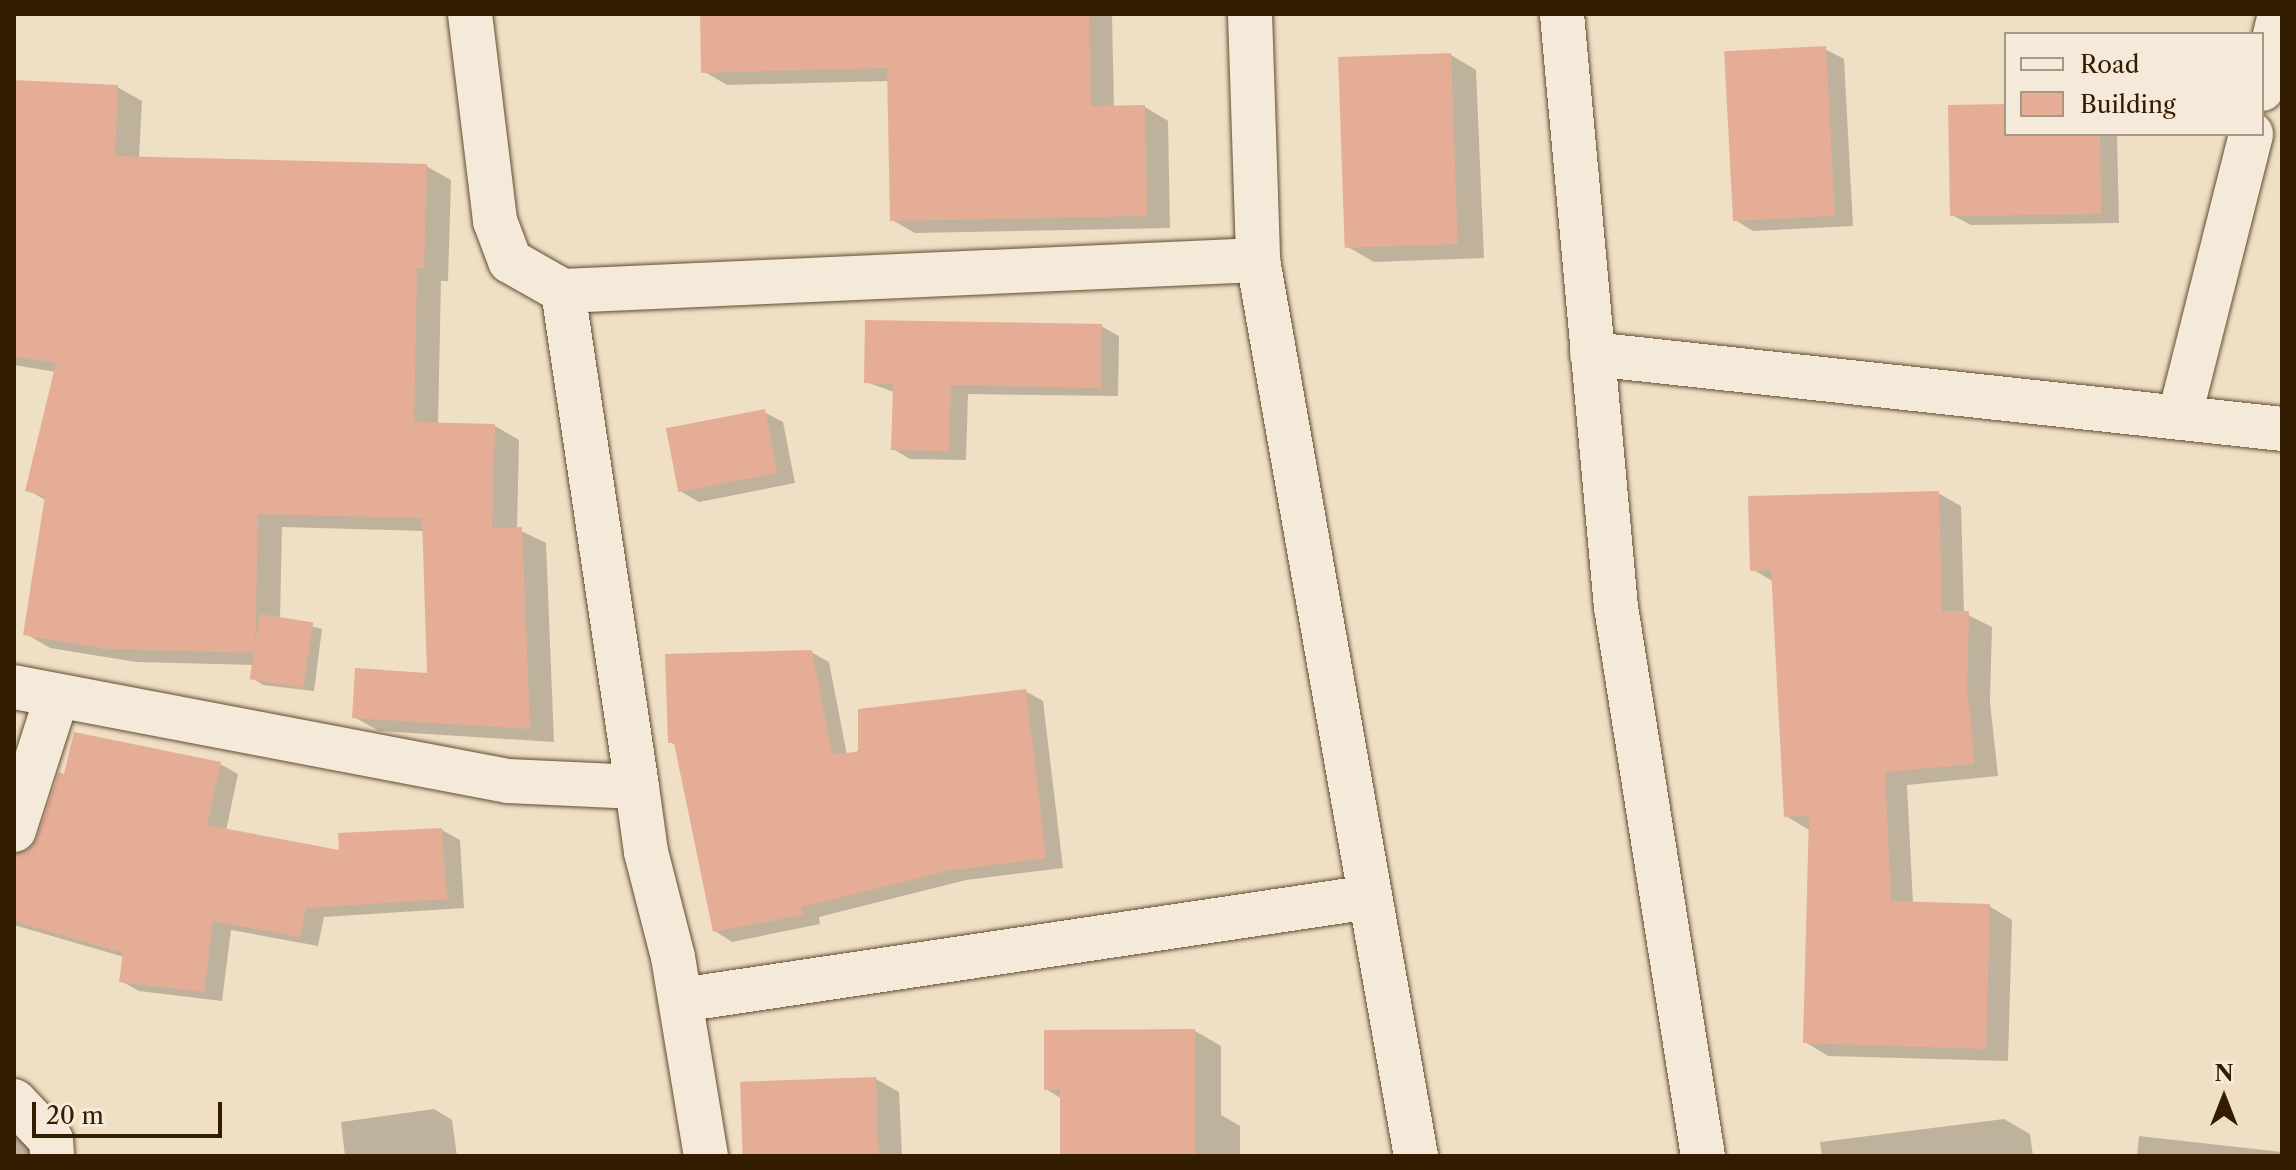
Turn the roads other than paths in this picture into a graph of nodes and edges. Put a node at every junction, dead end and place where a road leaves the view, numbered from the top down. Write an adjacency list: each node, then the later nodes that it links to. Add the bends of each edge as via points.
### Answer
1 (470, 14): 8 (street, via 495,221 510,261)
2 (1250, 14): 7 (street)
3 (1562, 14): 9 (street)
4 (2280, 14): 5 (street)
5 (2264, 81)
6 (2250, 136): 10 (street)
7 (1258, 260): 8 (street); 16 (street)
8 (563, 291): 14 (street)
9 (1592, 354): 10 (street); 22 (street, via 1616,607)
10 (2180, 415): 11 (street)
11 (2282, 429)
12 (14, 687): 13 (street)
13 (57, 696): 14 (street, via 508,781); 15 (street)
14 (637, 787): 17 (street)
15 (14, 830)
16 (1370, 897): 17 (street); 21 (street)
17 (681, 1000): 20 (street)
18 (14, 1101): 19 (street, via 51,1140)
19 (52, 1156)
20 (706, 1156)
21 (1416, 1156)
22 (1703, 1156)

